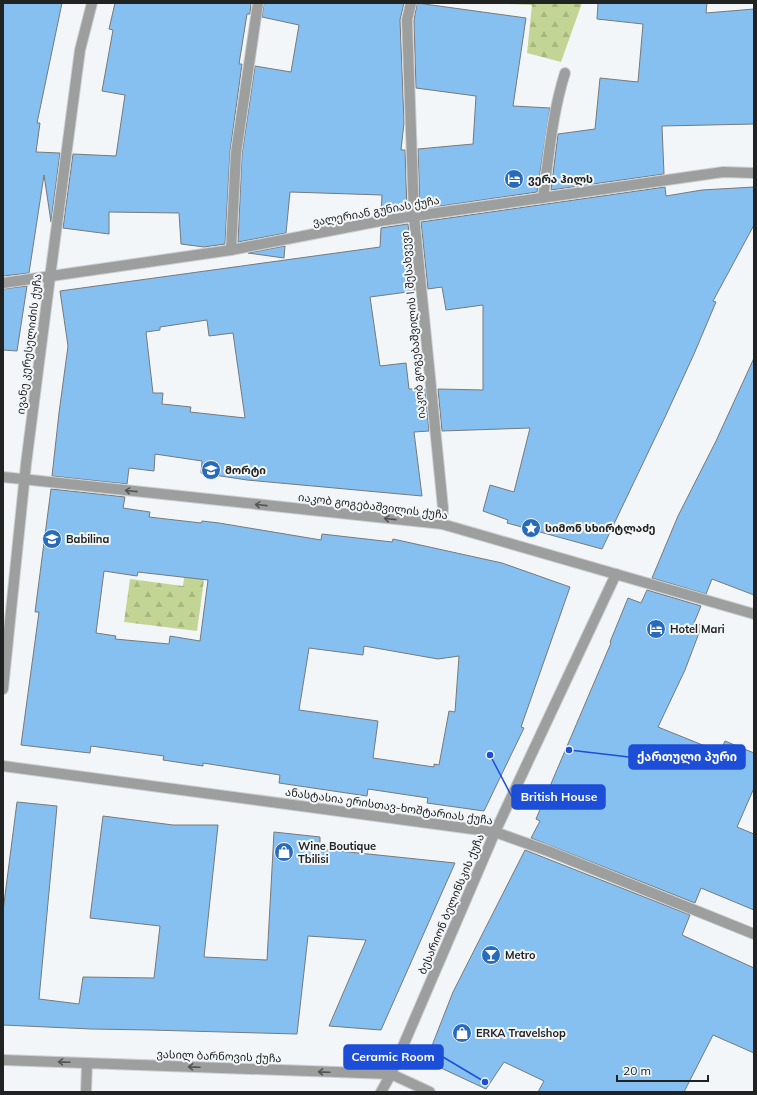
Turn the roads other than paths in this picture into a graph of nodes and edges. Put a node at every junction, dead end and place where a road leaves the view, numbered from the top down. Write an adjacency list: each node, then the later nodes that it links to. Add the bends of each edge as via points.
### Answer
1 (92, 3): 9 (street, ივანე კერესელიძის ქუჩა, via 80,50)
2 (258, 3): 8 (street, via 236,153)
3 (411, 3): 7 (street, იაკობ გოგებაშვილის I შესახვევი, via 407,20)
4 (565, 73): 6 (street, via 558,94)
5 (754, 173): 6 (street, ვალერიან გუნიას ქუჩა, via 723,172)
6 (543, 198): 7 (street, ვალერიან გუნიას ქუჩა)
7 (414, 216): 8 (street, ვალერიან გუნიას ქუჩა); 13 (street, იაკობ გოგებაშვილის I შესახვევი, via 442,500)
8 (231, 250): 9 (street, ვალერიან გუნიას ქუჩა)
9 (50, 277): 10 (street, ვალერიან გუნიას ქუჩა); 12 (street, ივანე კერესელიძის ქუჩა)
10 (3, 283)
11 (3, 478): 12 (street, იაკობ გოგებაშვილის ქუჩა)
12 (25, 479): 13 (street, იაკობ გოგებაშვილის ქუჩა, one-way to 12); 16 (street, ივანე კერესელიძის ქუჩა)
13 (442, 524): 14 (street, იაკობ გოგებაშვილის ქუჩა)
14 (616, 574): 15 (street, იაკობ გოგებაშვილის ქუჩა); 18 (street, ბესარიონ ბელინსკის ქუჩა)
15 (754, 614)
16 (3, 689)
17 (3, 766): 18 (street, ანასტასია ერისთავ-ხოშტარიას ქუჩა)
18 (495, 832): 19 (street, ანასტასია ერისთავ-ხოშტარიას ქუჩა); 22 (street, ბესარიონ ბელინსკის ქუჩა)
19 (754, 934)
20 (3, 1060): 21 (street, ვასილ ბარნოვის ქუჩა, one-way to 20)
21 (87, 1063): 22 (street, ვასილ ბარნოვის ქუჩა, one-way to 21); 23 (street)
22 (391, 1074): 24 (street, ბესარიონ ბელინსკის ქუჩა); 25 (street, ვასილ ბარნოვის ქუჩა)
23 (86, 1092)
24 (381, 1092)
25 (430, 1092)

